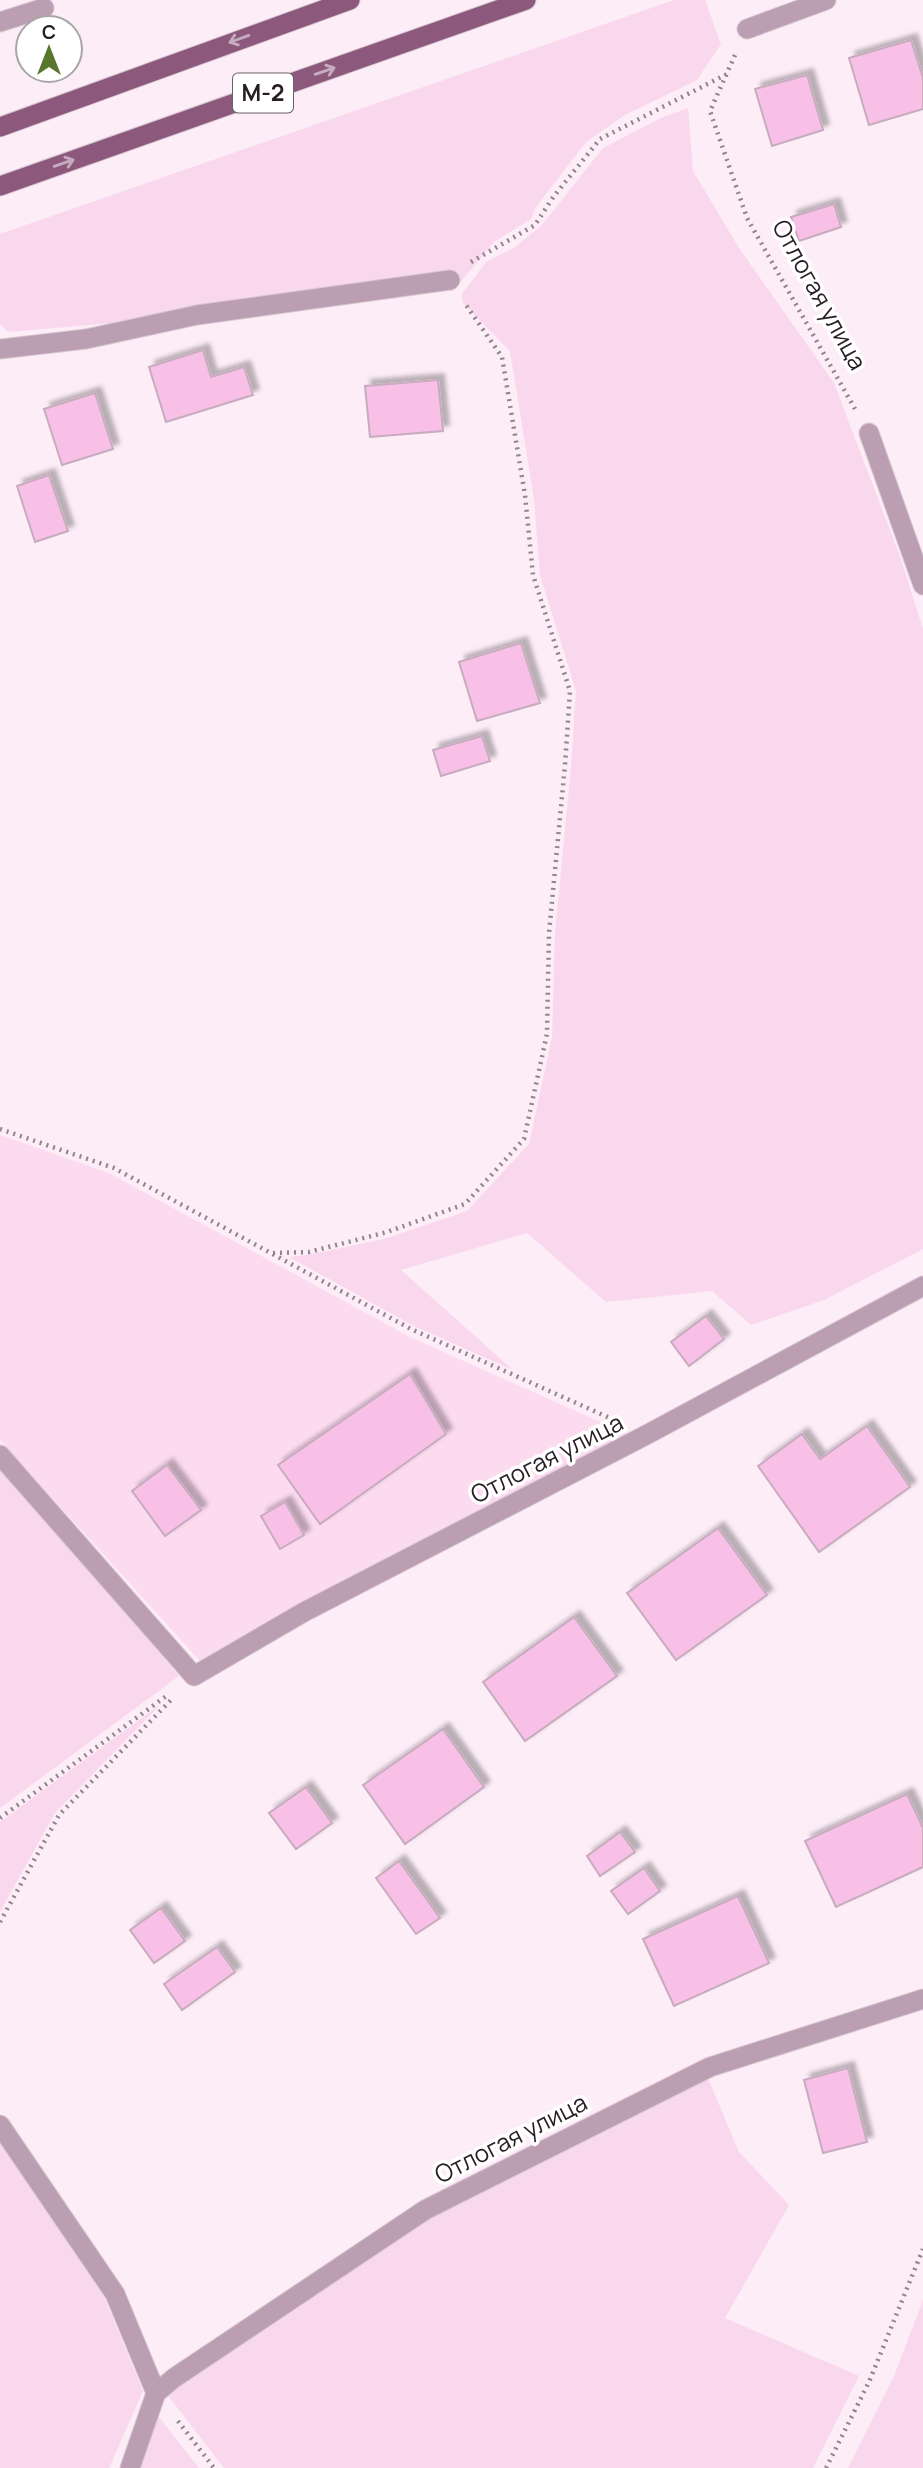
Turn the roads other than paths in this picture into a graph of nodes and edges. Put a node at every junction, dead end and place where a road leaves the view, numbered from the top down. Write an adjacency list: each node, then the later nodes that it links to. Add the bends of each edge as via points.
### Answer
1 (350, 0): 7 (main road, М-2, one-way to 7)
2 (526, 0): 8 (main road, М-2, one-way to 2)
3 (826, 0): 6 (lane)
4 (44, 8): 5 (lane)
5 (0, 22)
6 (747, 29)
7 (0, 127)
8 (0, 186)
9 (450, 280): 10 (lane, via 197,315 86,339)
10 (0, 349)
11 (869, 433): 12 (lane)
12 (923, 585)
13 (923, 1286): 14 (lane, Отлогая улица, via 304,1612 194,1676)
14 (0, 1455)
15 (923, 1999): 17 (lane, Отлогая улица, via 710,2067 425,2210)
16 (0, 2125): 17 (lane, via 115,2294)
17 (156, 2393): 18 (lane)
18 (130, 2468)

